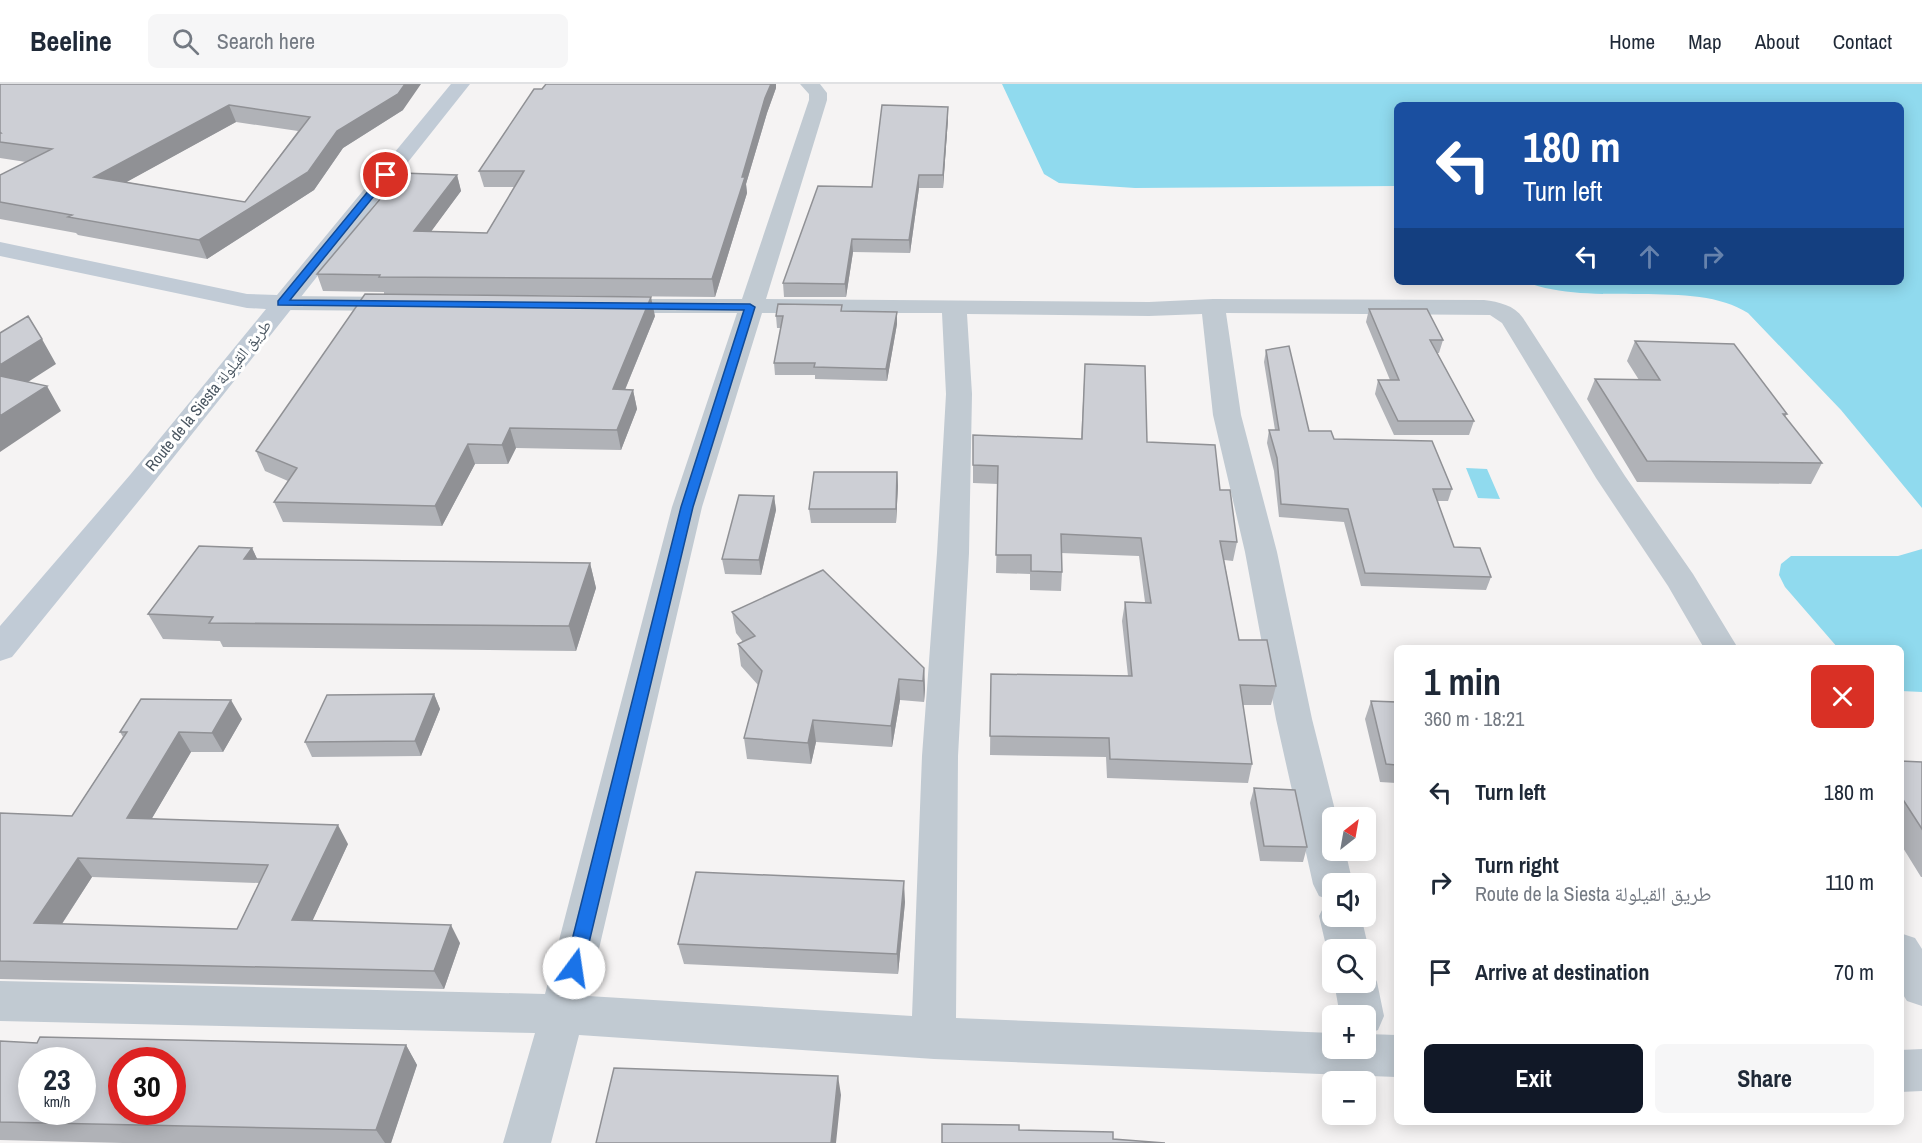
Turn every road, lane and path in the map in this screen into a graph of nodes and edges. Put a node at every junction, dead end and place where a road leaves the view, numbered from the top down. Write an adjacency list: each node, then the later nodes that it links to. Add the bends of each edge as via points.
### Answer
1 (460, 84): 4 (main road, Route de la Siesta طريق القيلولة)
2 (809, 84): 9 (street, via 818,93 818,100)
3 (0, 249): 4 (main road, via 248,301)
4 (282, 303): 5 (street); 11 (main road, Route de la Siesta طريق القيلولة)
5 (425, 304)
6 (579, 306): 9 (street)
7 (954, 306): 8 (street); 9 (street); 17 (street, via 959,394 940,756)
8 (1213, 306): 10 (street, via 1484,307 1511,318); 12 (street, via 1227,415)
9 (750, 307): 16 (street, via 687,507)
10 (1719, 645)
11 (0, 649)
12 (1330, 873)
13 (1904, 958): 14 (street)
14 (1922, 987)
15 (0, 1001): 16 (street)
16 (562, 1014): 17 (street); 21 (street)
17 (934, 1038): 18 (street)
18 (1322, 1039)
19 (1922, 1070): 20 (street)
20 (1904, 1071)
21 (527, 1143)

